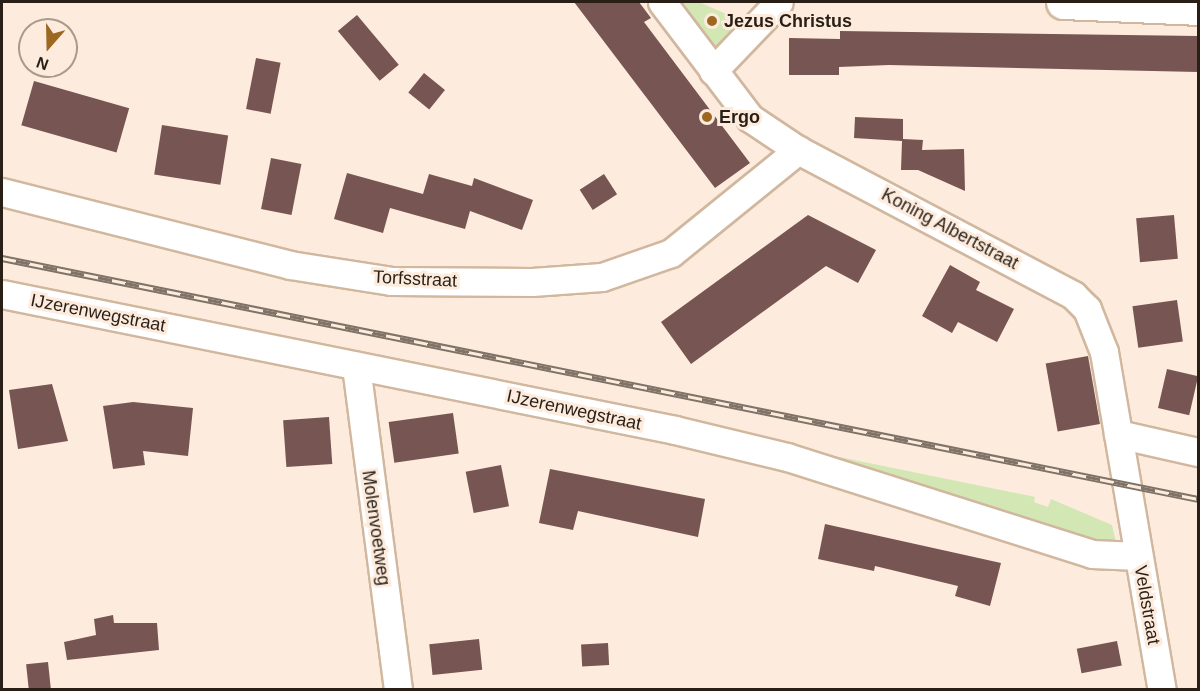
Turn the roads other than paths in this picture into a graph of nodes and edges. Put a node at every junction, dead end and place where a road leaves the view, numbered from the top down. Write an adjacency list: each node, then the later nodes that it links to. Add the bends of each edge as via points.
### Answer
1 (662, 2): 5 (street, Koning Albertstraat)
2 (779, 2): 5 (street)
3 (1063, 2): 4 (street)
4 (1198, 8)
5 (713, 71): 6 (street, Koning Albertstraat, via 750,118)
6 (798, 150): 7 (street, Torfsstraat, via 671,253 602,277 532,282 391,281 290,265); 10 (street, Koning Albertstraat, via 1073,295 1100,331)
7 (2, 192)
8 (2, 294): 9 (street, IJzerenwegstraat)
9 (356, 366): 13 (street, IJzerenwegstraat, via 787,457 1092,554); 14 (street, Molenvoetweg)
10 (1118, 434): 11 (street); 12 (street, Koning Albertstraat)
11 (1198, 452)
12 (1132, 520): 13 (street, Veldstraat)
13 (1138, 556): 15 (street, Veldstraat)
14 (398, 690)
15 (1162, 690)

